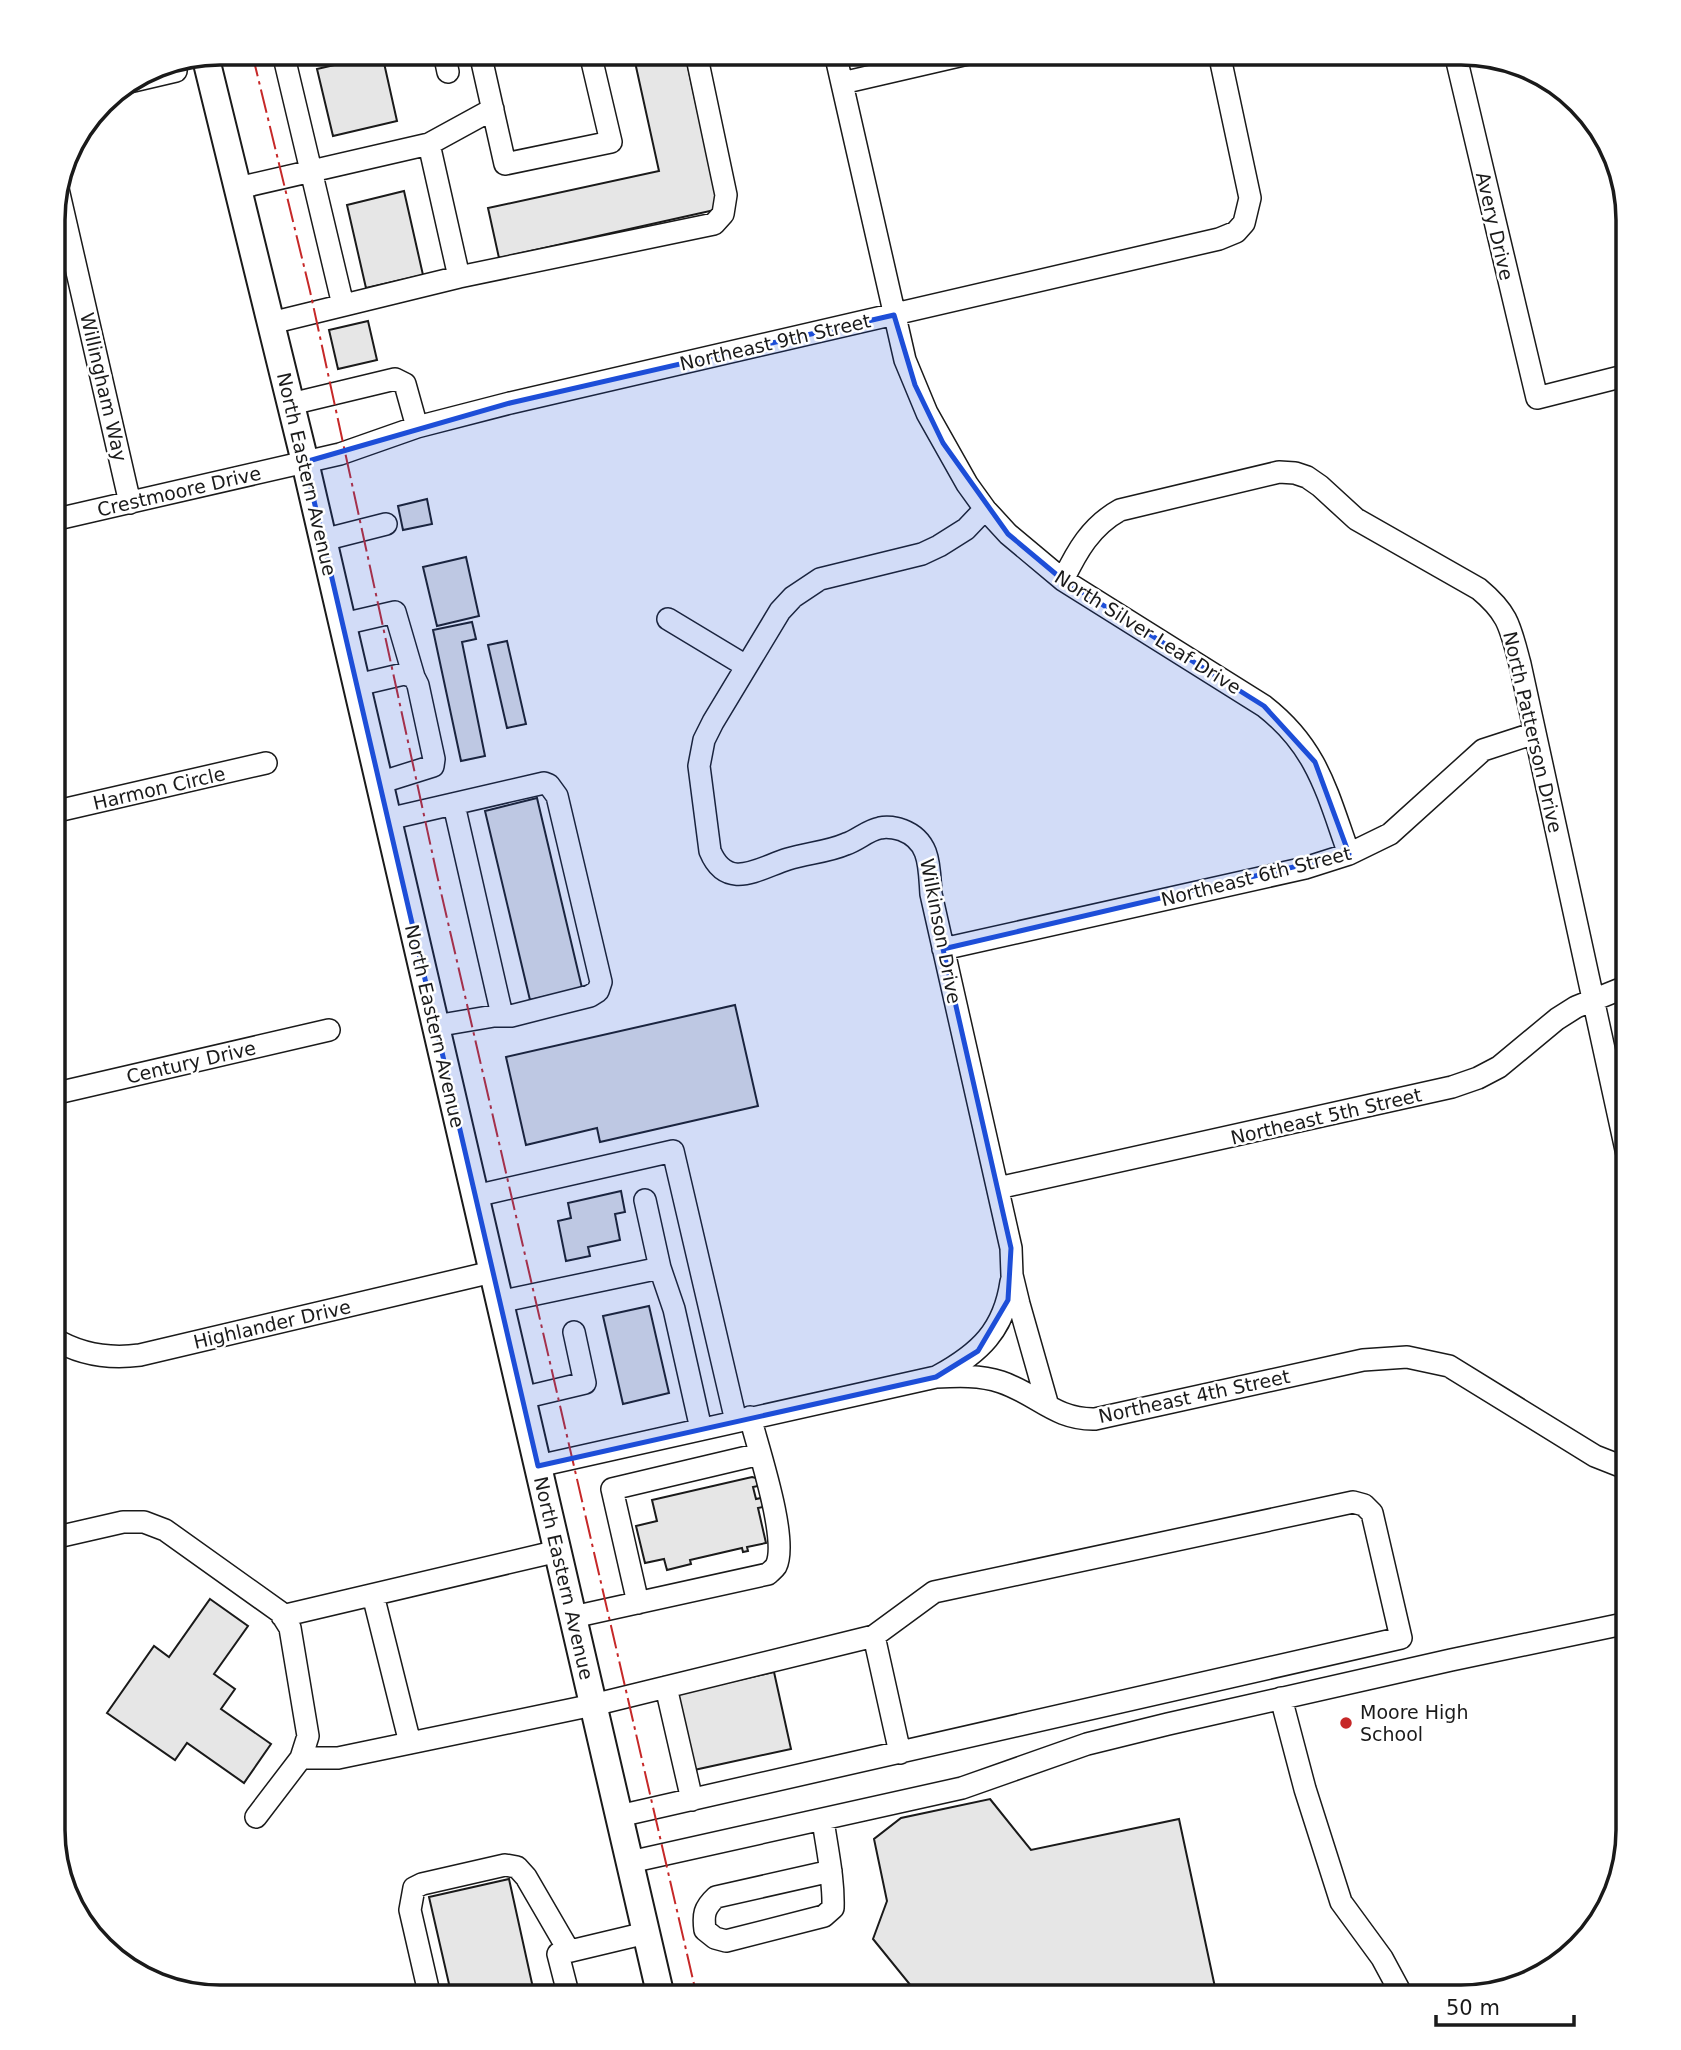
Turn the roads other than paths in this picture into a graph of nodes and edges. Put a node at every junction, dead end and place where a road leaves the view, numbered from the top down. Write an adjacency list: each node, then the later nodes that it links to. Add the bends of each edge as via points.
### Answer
1 (286, 65): 13 (street)
2 (483, 65): 11 (street)
3 (593, 65): 11 (street, via 611,142 505,164)
4 (699, 65): 16 (street, via 726,195 723,214 714,224)
5 (838, 65): 10 (street, North Silver Leaf Drive)
6 (920, 65): 10 (street)
7 (1222, 65): 18 (street, Northeast 9th Street, via 1250,198 1244,223 1236,232)
8 (1458, 65): 20 (street, Avery Drive, via 1537,398)
9 (208, 66): 14 (main road, North Eastern Avenue)
10 (842, 83): 18 (street, North Silver Leaf Drive)
11 (493, 109): 12 (street)
12 (429, 144): 13 (street); 16 (street)
13 (309, 171): 14 (street); 17 (street)
14 (237, 188): 19 (main road, North Eastern Avenue)
15 (65, 259): 24 (street, Willingham Way)
16 (459, 277): 17 (street)
17 (343, 305): 19 (street)
18 (894, 315): 22 (street, Northeast 9th Street); 25 (street, North Silver Leaf Drive, via 905,360 927,413)
19 (271, 323): 21 (main road, North Eastern Avenue)
20 (1616, 378)
21 (291, 404): 22 (street, via 395,379 405,384); 23 (main road, North Eastern Avenue)
22 (417, 427): 23 (street, Northeast 9th Street)
23 (305, 462): 24 (street, Crestmoore Drive); 28 (main road, North Eastern Avenue)
24 (130, 503): 26 (street, Crestmoore Drive)
25 (985, 509): 29 (street, North Silver Leaf Drive); 32 (street, Wilkinson Drive, via 939,547 809,585 780,611)
26 (65, 517)
27 (386, 524): 28 (street)
28 (323, 540): 31 (main road, North Eastern Avenue)
29 (1063, 580): 35 (street, North Patterson Drive, via 1077,551 1106,518 1120,510 1279,472 1295,473 1320,486 1356,519 1496,603 1511,629); 41 (street, North Silver Leaf Drive, via 1277,716 1315,762)
30 (668, 619): 32 (street)
31 (343, 624): 33 (street, via 395,612); 34 (main road, North Eastern Avenue)
32 (746, 666): 42 (street, Wilkinson Drive, via 700,752 715,862 730,872 752,874 787,859 843,846 879,828 901,830 926,850 930,894)
33 (414, 677): 34 (street, via 404,674); 37 (street, via 433,766)
34 (357, 685): 37 (main road, North Eastern Avenue)
35 (1535, 733): 41 (street, Northeast 6th Street, via 1483,750 1390,834); 44 (street, North Patterson Drive)
36 (266, 763): 39 (street, Harmon Circle)
37 (379, 783): 40 (main road, North Eastern Avenue)
38 (454, 806): 40 (street); 45 (street); 45 (street, via 544,783 554,790 601,982 590,996)
39 (65, 809)
40 (388, 819): 46 (main road, North Eastern Avenue)
41 (1349, 855): 42 (street, Northeast 6th Street)
42 (943, 949): 50 (street, Wilkinson Drive)
43 (1616, 991): 44 (street, Northeast 5th Street)
44 (1594, 999): 49 (street, North Patterson Drive); 50 (street, Northeast 5th Street, via 1557,1019 1499,1067 1452,1087)
45 (502, 1015): 46 (street)
46 (435, 1026): 51 (main road, North Eastern Avenue)
47 (329, 1030): 48 (street, Century Drive)
48 (65, 1091)
49 (1616, 1100)
50 (998, 1188): 55 (street, Wilkinson Drive)
51 (475, 1196): 54 (main road, North Eastern Avenue); 62 (street, via 673,1151)
52 (645, 1200): 53 (street)
53 (660, 1268): 56 (street); 63 (street)
54 (492, 1272): 56 (main road, North Eastern Avenue); 58 (street, Highlander Drive, via 140,1355 100,1356)
55 (1012, 1275): 59 (street, via 1008,1300 990,1336 978,1351); 61 (street, Wilkinson Drive)
56 (499, 1302): 60 (main road, North Eastern Avenue)
57 (574, 1332): 60 (street, via 585,1383)
58 (65, 1344)
59 (936, 1377): 61 (street, Northeast 4th Street, via 986,1378 1017,1388); 62 (street, Northeast 4th Street)
60 (522, 1398): 66 (main road, North Eastern Avenue)
61 (1048, 1406): 65 (street, Northeast 4th Street, via 1062,1415 1095,1419 1363,1360 1407,1357 1449,1366 1595,1456)
62 (743, 1419): 63 (street, Northeast 4th Street); 64 (street)
63 (701, 1429): 66 (street, Northeast 4th Street)
64 (760, 1454): 70 (street, via 778,1524 776,1565 768,1574); 70 (street, via 612,1489)
65 (1616, 1464)
66 (538, 1466): 68 (main road, North Eastern Avenue)
67 (65, 1535): 71 (street, via 144,1522 165,1530)
68 (558, 1551): 69 (street); 72 (main road, North Eastern Avenue)
69 (373, 1595): 71 (street); 78 (street)
70 (638, 1603): 72 (street)
71 (282, 1616): 80 (street, via 289,1628 308,1736)
72 (573, 1617): 77 (main road, North Eastern Avenue)
73 (1616, 1626): 76 (street)
74 (874, 1636): 75 (street); 79 (street); 79 (street, via 934,1592 1353,1503 1372,1513 1401,1638)
75 (666, 1687): 77 (street); 81 (street)
76 (1281, 1698): 84 (street, via 1087,1744 962,1788); 92 (street, via 1341,1902)
77 (593, 1705): 78 (street); 82 (main road, North Eastern Avenue)
78 (410, 1743): 80 (street, via 338,1758)
79 (900, 1753): 81 (street)
80 (301, 1758): 83 (street)
81 (692, 1800): 82 (street)
82 (619, 1815): 85 (main road, North Eastern Avenue)
83 (256, 1818)
84 (823, 1820): 85 (street); 86 (street)
85 (629, 1862): 87 (main road, North Eastern Avenue)
86 (831, 1871): 86 (street, via 716,1897 703,1915 705,1930 726,1941 824,1916 834,1908)
87 (646, 1933): 88 (street); 91 (main road, North Eastern Avenue)
88 (569, 1951): 89 (street, via 517,1867 505,1865 422,1884 414,1888 411,1910); 90 (street, via 558,1954)
89 (427, 1985)
90 (566, 1985)
91 (658, 1985)
92 (1397, 1985)

